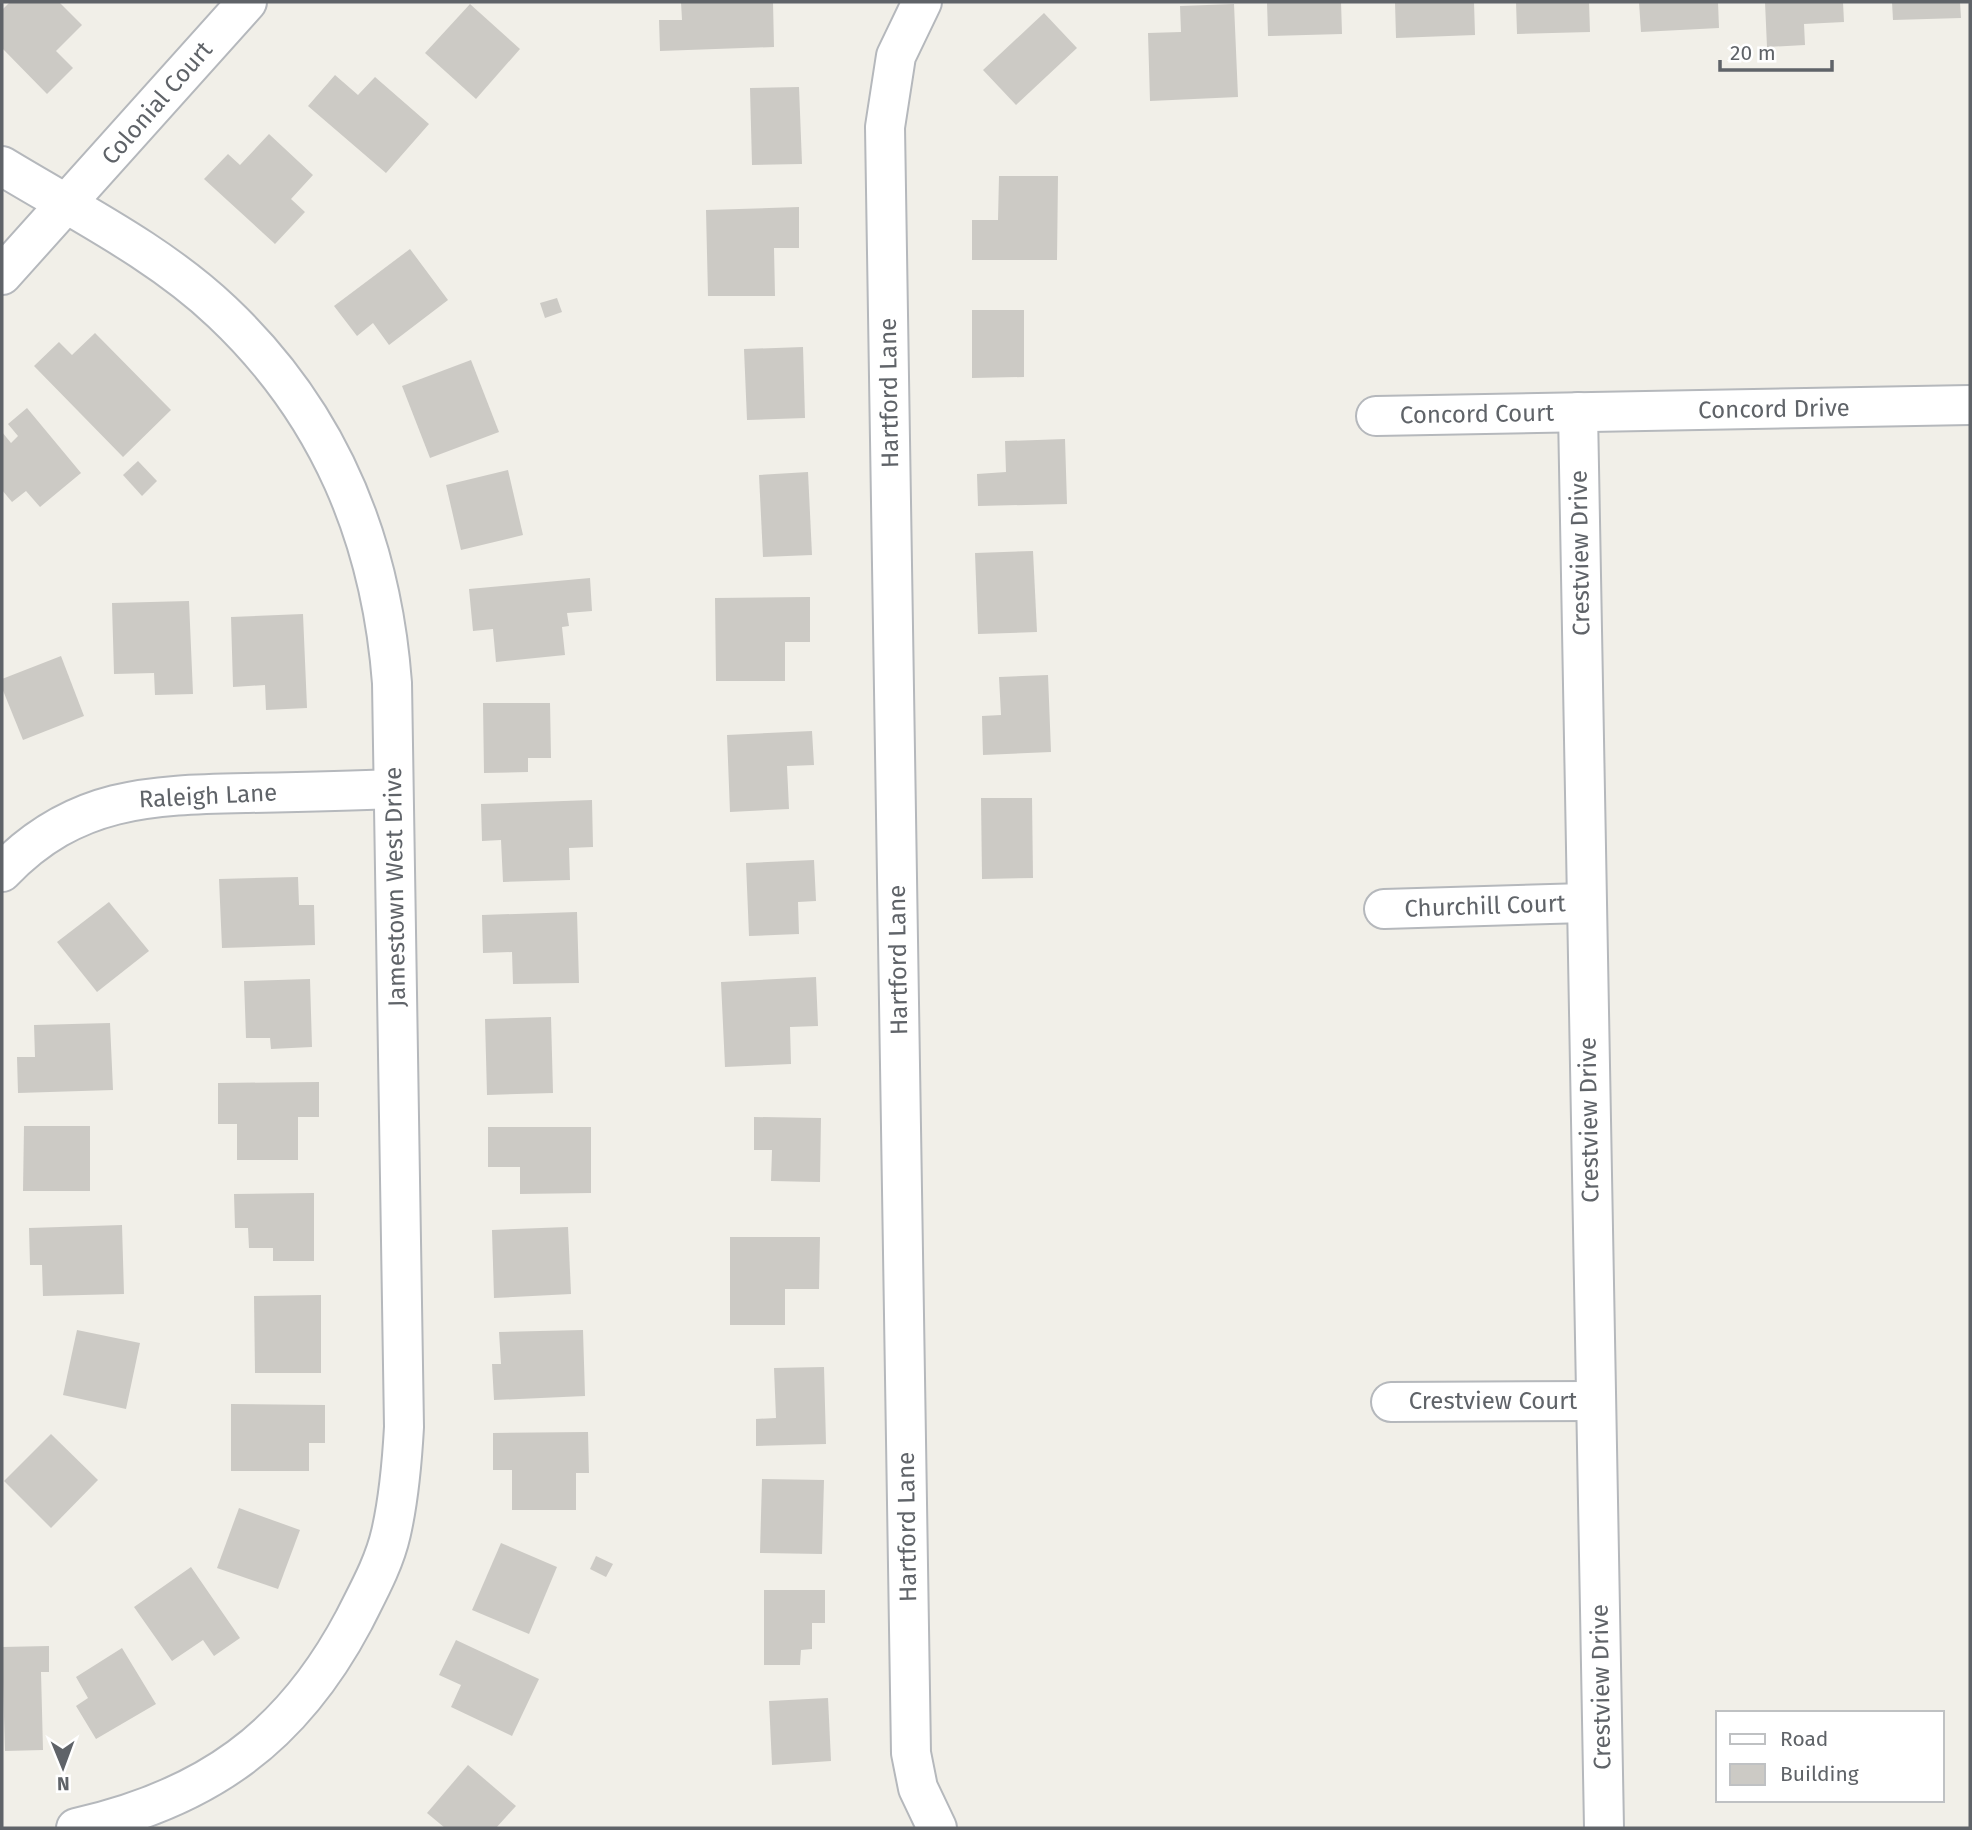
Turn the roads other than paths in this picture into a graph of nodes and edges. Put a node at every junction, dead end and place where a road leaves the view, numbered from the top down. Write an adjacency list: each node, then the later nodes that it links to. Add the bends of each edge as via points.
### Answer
1 (247, 2): 4 (street, Colonial Court)
2 (922, 2): 16 (street, Hartford Lane, via 896,56 884,127 911,1753 918,1788)
3 (2, 166): 4 (street, Jamestown West Drive)
4 (67, 204): 5 (street, Colonial Court); 9 (street, Jamestown West Drive, via 221,311 273,367 323,444 349,493 382,592 392,683)
5 (2, 275)
6 (1970, 405): 7 (street, Concord Drive)
7 (1578, 412): 8 (street, Concord Court); 11 (street, Crestview Drive)
8 (1376, 416)
9 (393, 789): 10 (street, Raleigh Lane, via 178,794 126,800 93,810 46,835); 15 (street, Jamestown West Drive, via 404,1427 391,1534 349,1629 318,1680 264,1738 206,1781 134,1814)
10 (2, 872)
11 (1585, 903): 12 (street, Churchill Court); 13 (street, Crestview Drive)
12 (1384, 909)
13 (1594, 1401): 14 (street, Crestview Court); 17 (street, Crestview Drive)
14 (1391, 1402)
15 (76, 1828)
16 (937, 1828)
17 (1604, 1828)

